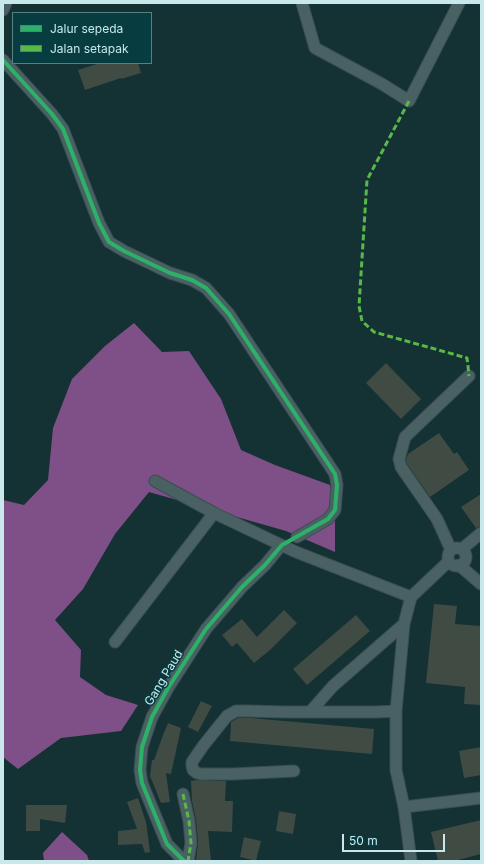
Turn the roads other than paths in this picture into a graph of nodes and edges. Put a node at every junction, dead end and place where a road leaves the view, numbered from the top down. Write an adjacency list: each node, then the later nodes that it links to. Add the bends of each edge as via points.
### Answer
1 (6, 3): 4 (street)
2 (302, 3): 3 (street, via 315,48 409,101)
3 (459, 3)
4 (3, 10)
5 (3, 60): 10 (street, via 63,129 98,223 109,242 124,252 206,288 229,314 335,474 335,510 328,519)
6 (469, 376): 13 (street, via 405,437 399,459 401,467 438,519)
7 (155, 481): 8 (street)
8 (214, 513): 11 (street); 17 (street)
9 (481, 533): 12 (street)
10 (297, 536)
11 (287, 549): 15 (street); 24 (street, Gang Paud, via 242,587 206,629 152,717 142,747 142,783 168,844)
12 (462, 549): 13 (street, via 454,548); 13 (street, via 466,556 463,564)
13 (453, 559): 14 (street); 15 (street)
14 (481, 584)
15 (411, 597): 16 (street)
16 (404, 624): 18 (street); 19 (street, via 333,686)
17 (115, 642)
18 (396, 710): 19 (street); 23 (street, via 396,770)
19 (310, 712): 20 (street, via 236,711 227,716 192,762 193,770 201,774)
20 (294, 771)
21 (183, 794): 25 (street, via 191,843)
22 (481, 798): 23 (street)
23 (404, 807): 26 (street)
24 (184, 861)
25 (188, 861)
26 (411, 861)

